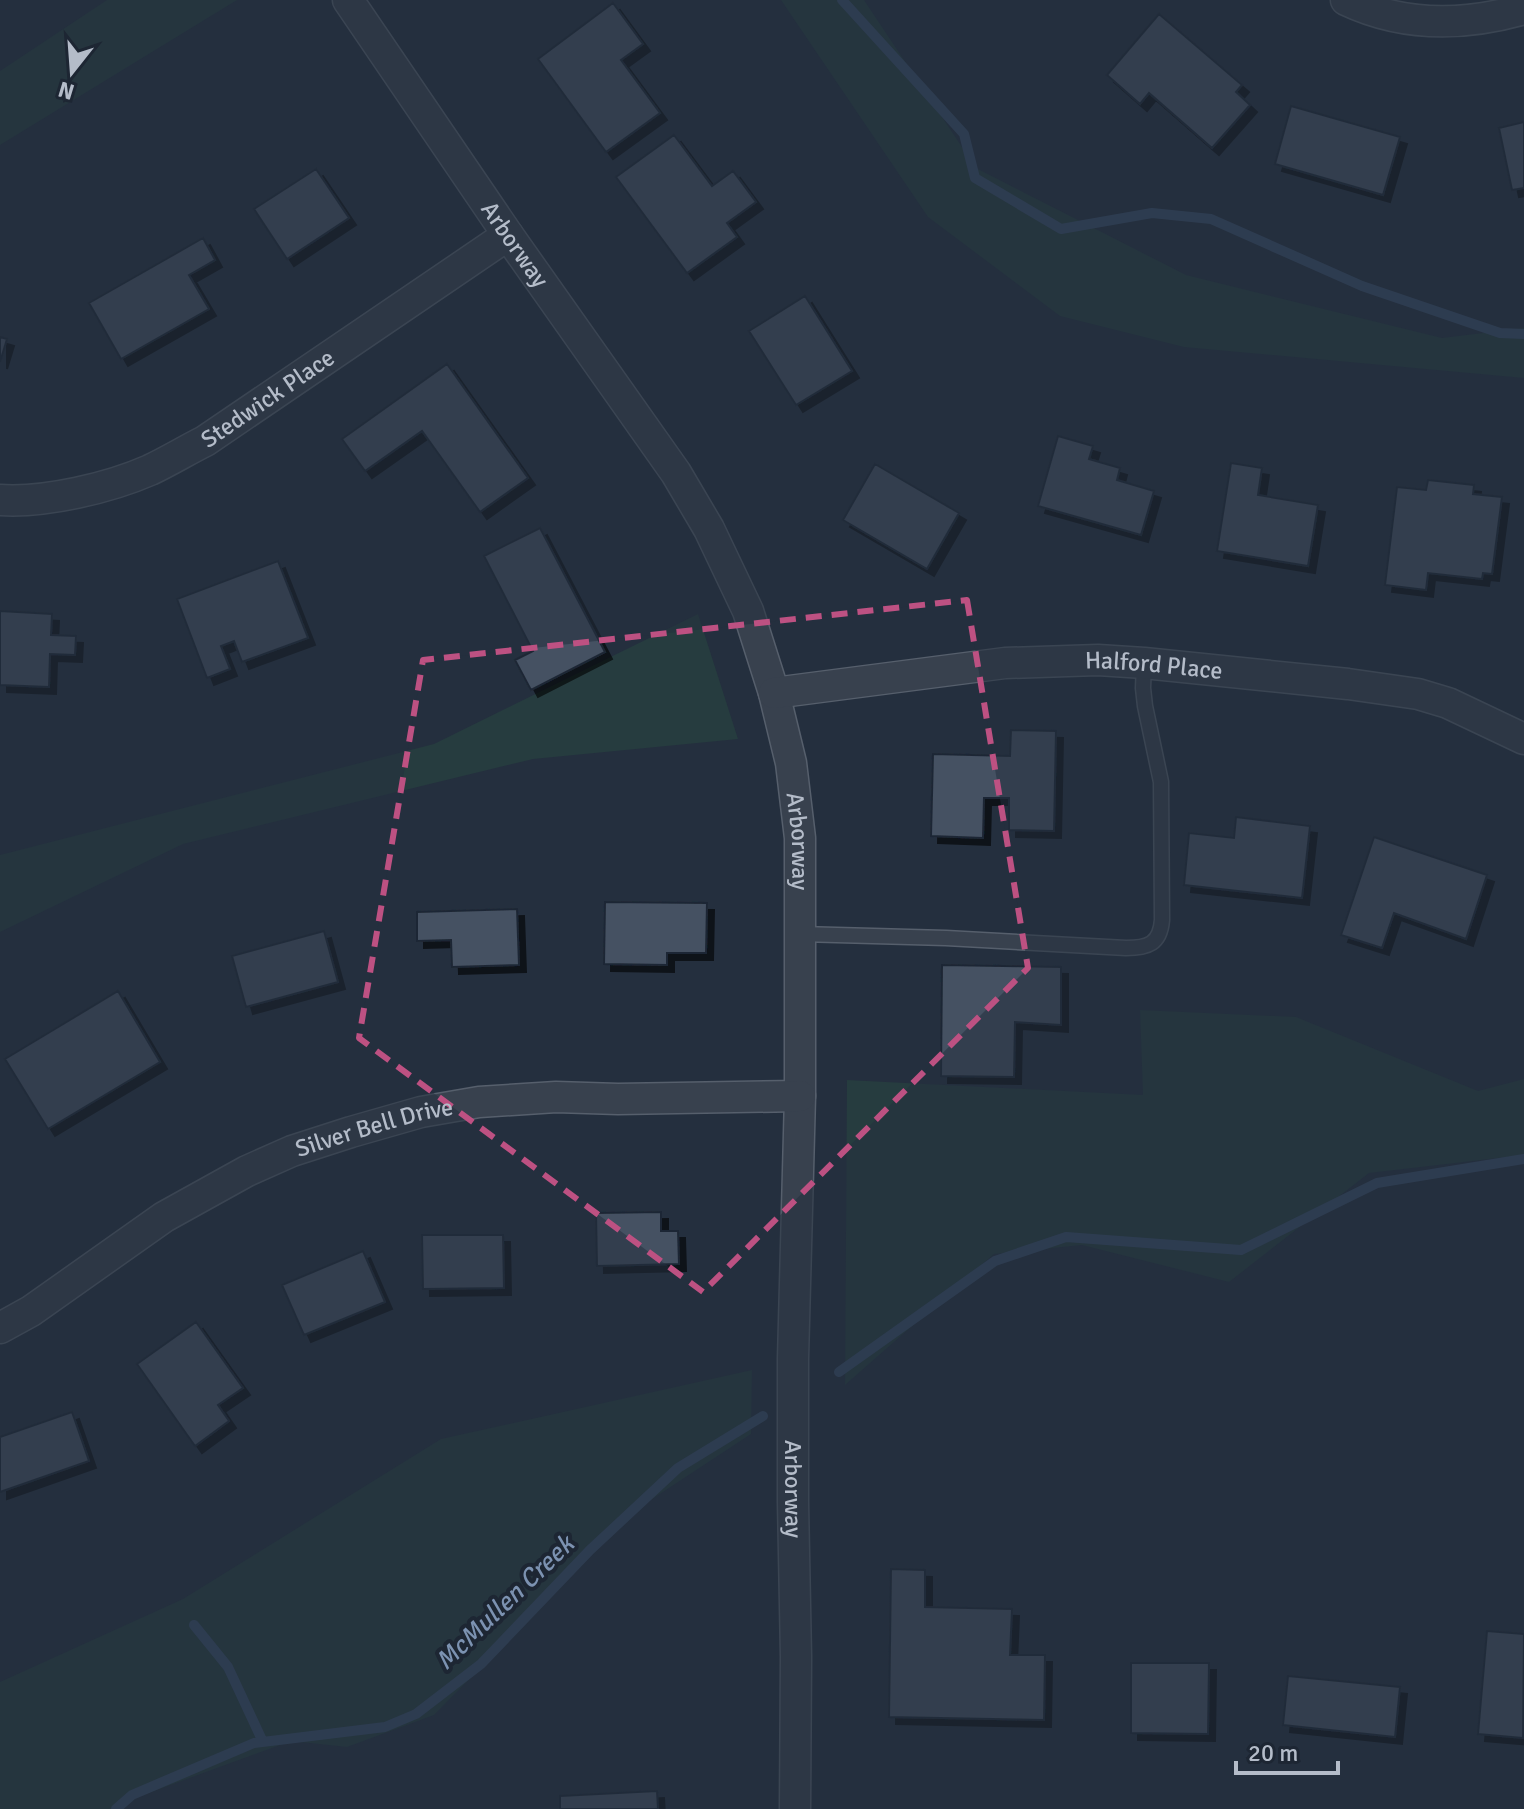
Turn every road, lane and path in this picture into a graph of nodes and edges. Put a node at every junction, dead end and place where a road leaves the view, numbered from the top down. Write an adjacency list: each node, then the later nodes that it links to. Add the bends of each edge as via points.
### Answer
1 (348, 0): 4 (street, Arborway)
2 (1346, 0): 3 (street, via 1401,19 1448,22)
3 (1524, 9)
4 (508, 235): 5 (street, Stedwick Place, via 205,441 152,469 66,495); 7 (street, Arborway, via 676,473 709,529 748,611)
5 (0, 500)
6 (1144, 663): 7 (street, Halford Place, via 1005,663); 8 (street, Halford Place, via 1418,694); 9 (lane, via 1145,706 1161,782 1162,920 1161,932 1148,946)
7 (774, 693): 9 (street, Arborway, via 791,763 800,838)
8 (1524, 739)
9 (800, 934): 10 (street, Arborway)
10 (800, 1096): 11 (street, Silver Bell Drive, via 479,1102 351,1132 247,1171 164,1217); 12 (street, Arborway, via 793,1375)
11 (0, 1328)
12 (795, 1809)

